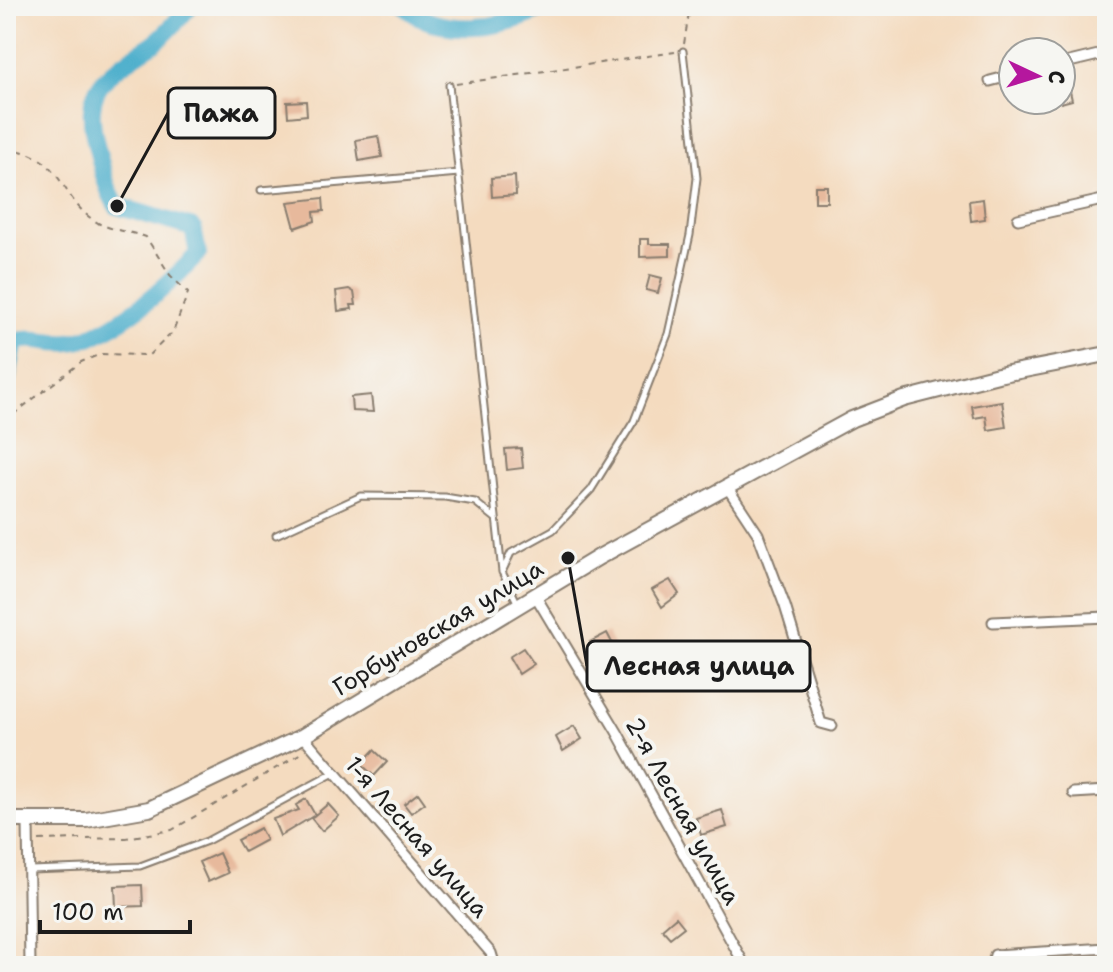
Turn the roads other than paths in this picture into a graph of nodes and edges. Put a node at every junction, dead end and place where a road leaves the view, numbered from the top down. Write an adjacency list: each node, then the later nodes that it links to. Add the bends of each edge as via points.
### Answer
1 (683, 51): 15 (lane, via 697,178 668,334 634,421 591,490 553,530 511,553)
2 (1107, 53): 3 (street)
3 (1077, 60)
4 (997, 79): 5 (street)
5 (990, 81)
6 (449, 85): 7 (lane)
7 (459, 173): 8 (lane); 13 (lane)
8 (261, 190)
9 (1107, 199): 10 (street)
10 (1018, 219)
11 (1107, 354): 12 (main road, Горбуновская улица, via 904,399 852,419)
12 (727, 487): 16 (main road, Горбуновская улица); 20 (street, via 758,534 821,723)
13 (496, 518): 14 (lane, via 475,502 445,497 361,496); 15 (lane)
14 (276, 535)
15 (502, 572): 17 (lane)
16 (535, 595): 17 (main road, Горбуновская улица); 31 (street, 2-я Лесная улица)
17 (519, 605): 21 (main road, Горбуновская улица)
18 (1107, 617): 19 (street)
19 (993, 622)
20 (832, 726)
21 (307, 741): 22 (street, 1-я Лесная улица); 26 (main road, Горбуновская улица, via 149,809 86,820)
22 (334, 773): 27 (lane, via 207,841 140,866); 30 (street, 1-я Лесная улица, via 491,953)
23 (1107, 791): 24 (street)
24 (1073, 793)
25 (6, 820): 26 (main road, Горбуновская улица)
26 (28, 822): 27 (street)
27 (30, 870): 29 (street)
28 (1107, 948): 32 (street, via 995,955)
29 (30, 966)
30 (495, 966)
31 (745, 966)
32 (992, 966)

